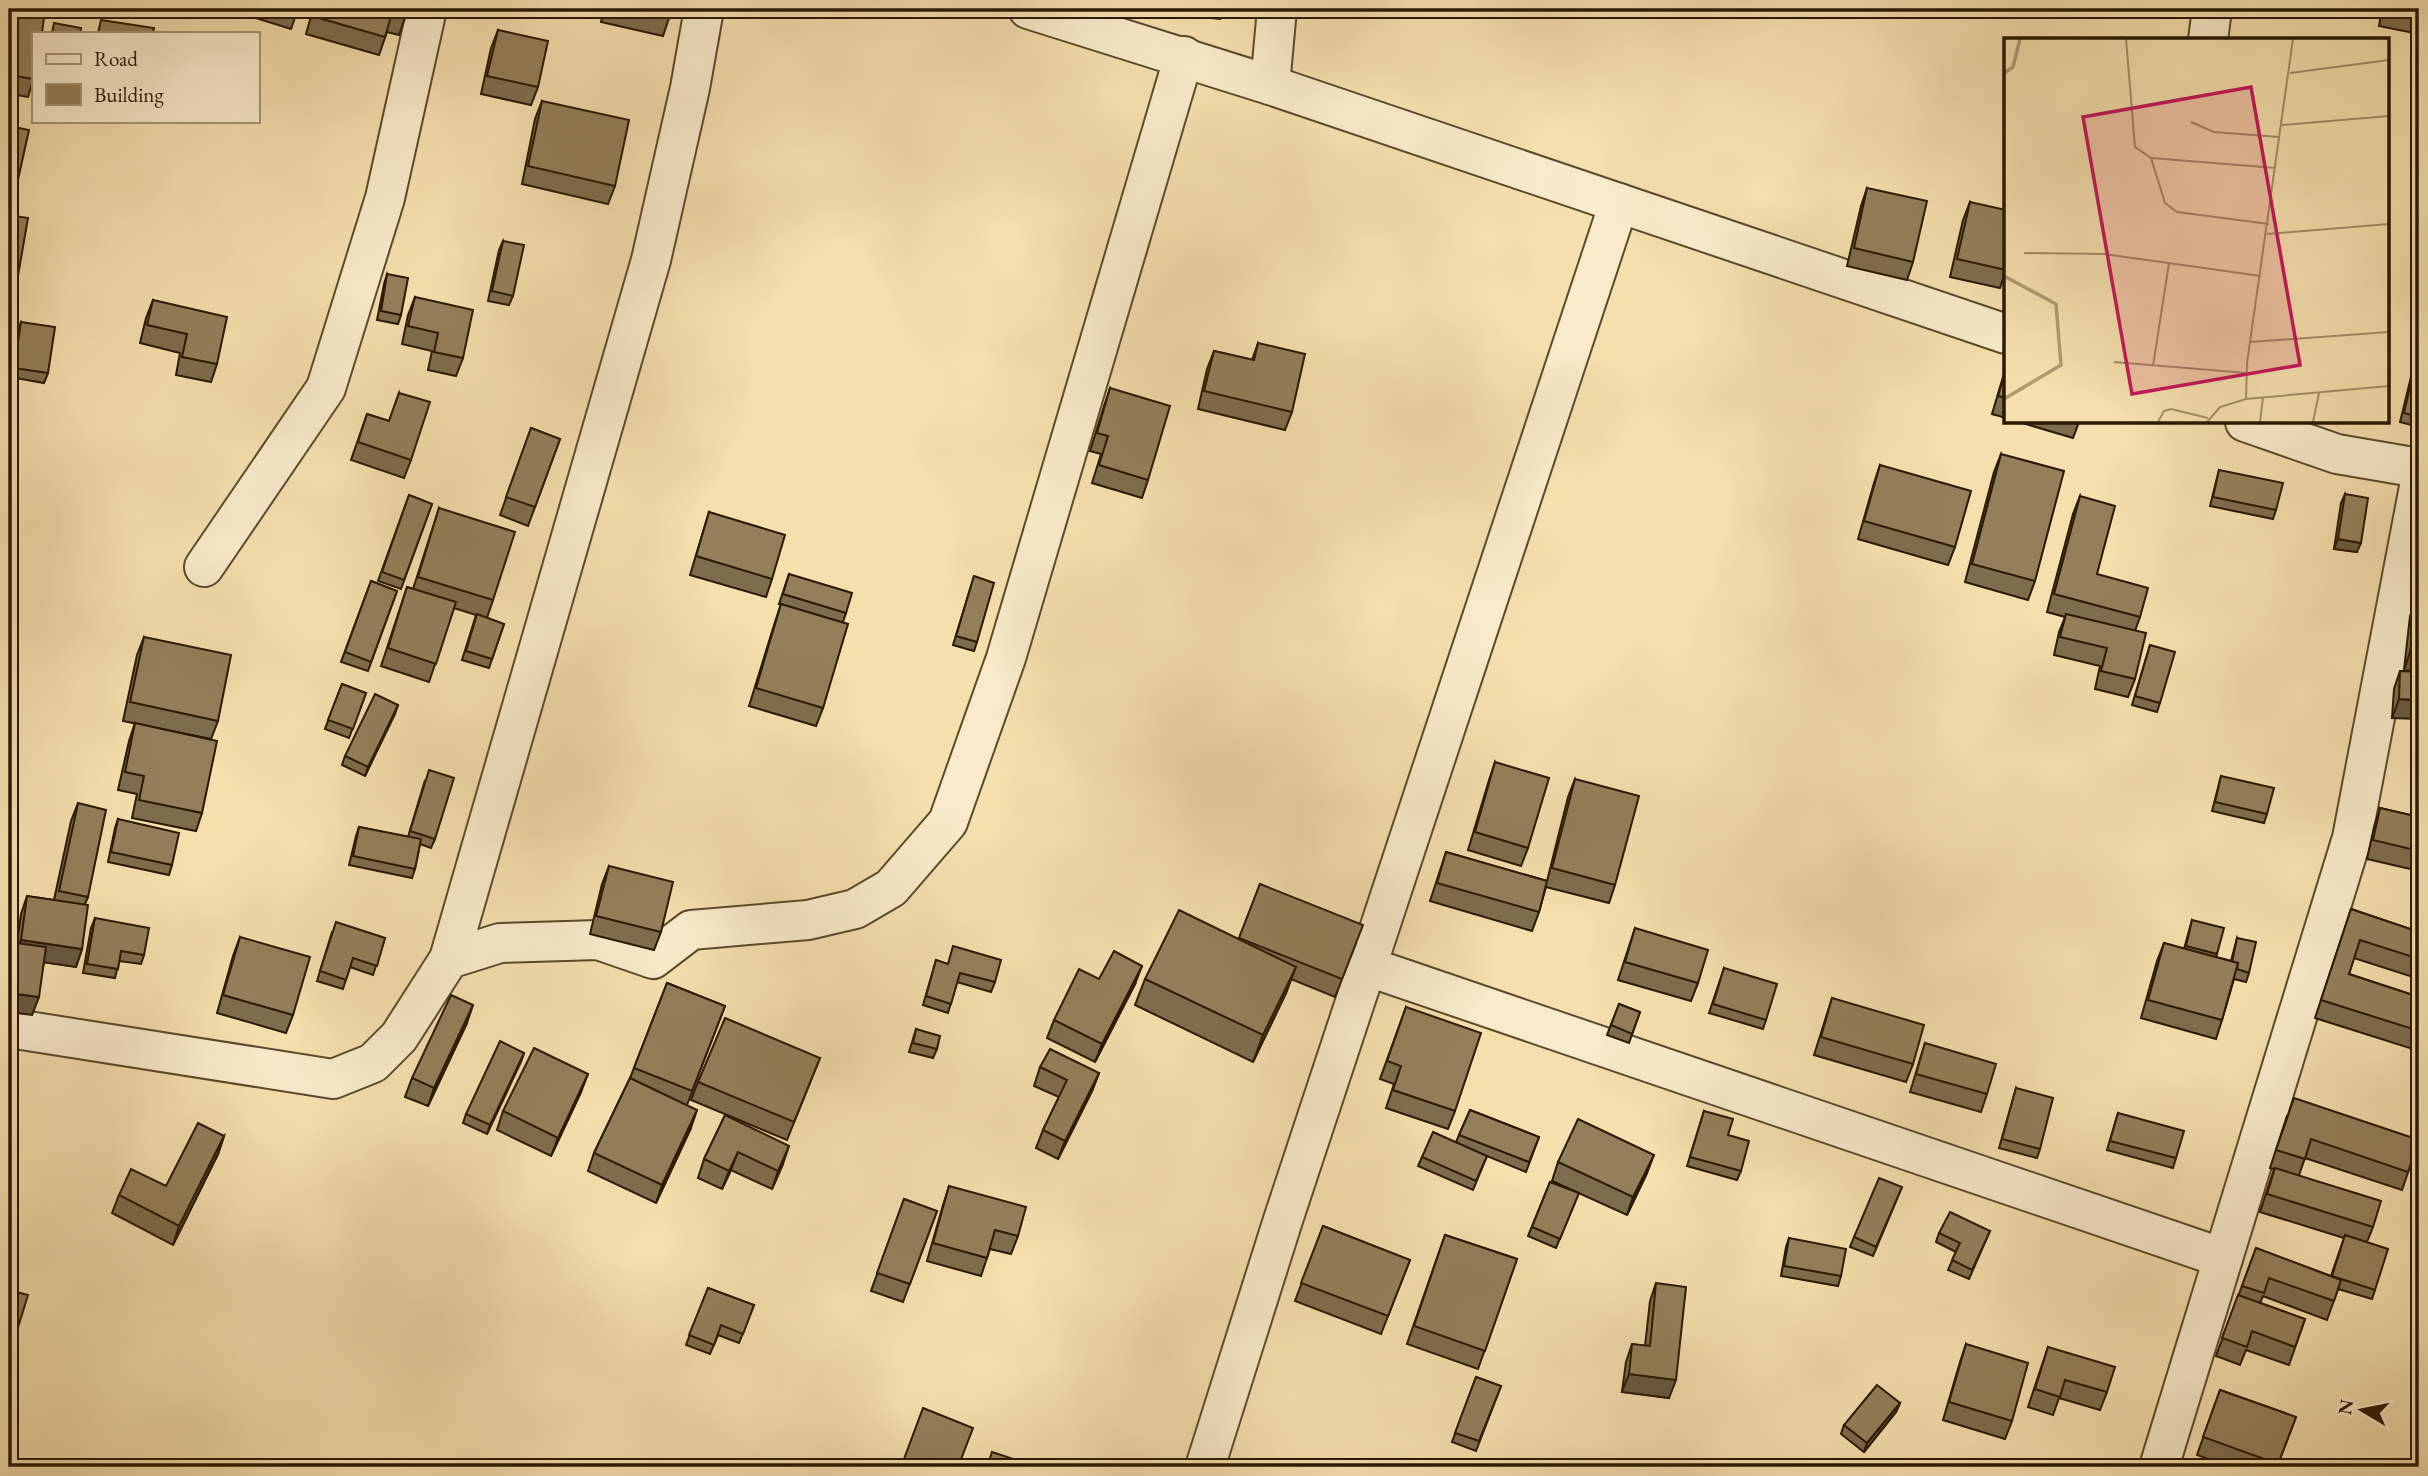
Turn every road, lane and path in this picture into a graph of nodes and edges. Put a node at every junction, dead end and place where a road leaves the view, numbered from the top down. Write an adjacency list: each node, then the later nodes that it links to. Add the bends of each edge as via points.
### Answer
1 (427, 9): 14 (street, via 385,198 326,388)
2 (704, 9): 15 (street, via 651,260)
3 (1028, 9): 7 (street)
4 (1278, 9): 8 (street)
5 (2212, 9): 6 (street)
6 (2208, 38)
7 (1184, 56): 8 (street); 15 (street, via 1006,659 948,822 891,888 855,909 808,919 691,930 653,959 598,940 499,943)
8 (1270, 85): 9 (street)
9 (1619, 203): 10 (street); 16 (street)
10 (2004, 333)
11 (2251, 424): 12 (street, via 2337,454)
12 (2419, 468)
13 (2419, 487): 18 (street, via 2352,838)
14 (204, 566)
15 (449, 959): 17 (street, via 400,1037 373,1063 333,1079)
16 (1366, 966): 18 (street); 19 (street)
17 (9, 1028)
18 (2223, 1258): 20 (street)
19 (1205, 1467)
20 (2159, 1467)

